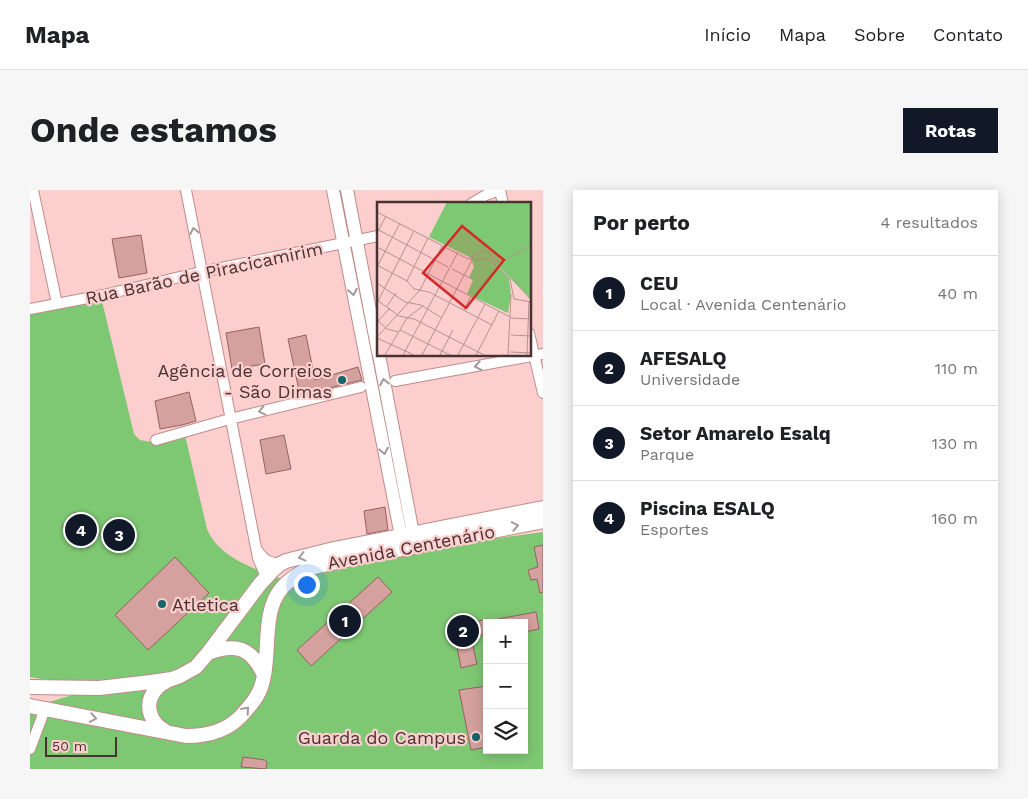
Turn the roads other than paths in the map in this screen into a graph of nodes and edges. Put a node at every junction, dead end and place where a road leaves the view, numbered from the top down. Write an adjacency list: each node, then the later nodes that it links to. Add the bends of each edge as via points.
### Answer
1 (33, 190): 11 (street)
2 (186, 190): 10 (street, one-way to 2)
3 (333, 190): 9 (main road)
4 (347, 190): 8 (main road)
5 (500, 190): 6 (street)
6 (474, 202)
7 (377, 236): 8 (street, Rua Barão de Piracicamirim)
8 (356, 240): 9 (street, Rua Barão de Piracicamirim); 14 (main road)
9 (344, 244): 10 (street, Rua Barão de Piracicamirim); 24 (main road, one-way to 24)
10 (201, 272): 11 (street, Rua Barão de Piracicamirim); 20 (street)
11 (57, 304): 12 (street, Rua Barão de Piracicamirim)
12 (30, 309)
13 (530, 335): 15 (street)
14 (377, 348)
15 (538, 355): 17 (street, one-way to 17); 19 (street)
16 (379, 356): 24 (main road, one-way to 16)
17 (395, 381)
18 (361, 387): 20 (street, one-way to 20)
19 (543, 393)
20 (231, 419): 21 (street); 25 (street)
21 (156, 440)
22 (543, 508): 24 (highway, Avenida Centenário)
23 (543, 521): 24 (highway, Avenida Centenário, one-way to 23)
24 (410, 538): 26 (highway, one-way to 26, via 301,557); 29 (highway, Avenida Centenário, via 305,570 281,589 271,612)
25 (257, 549): 26 (street, via 263,559); 27 (street)
26 (280, 564): 27 (highway)
27 (266, 577): 28 (highway)
28 (208, 653): 29 (highway, via 224,648 243,650 255,658); 30 (highway, via 196,667)
29 (264, 676): 35 (highway, one-way to 29, via 200,736 229,726 253,701)
30 (172, 679): 32 (highway, via 98,688); 35 (highway, via 156,689 149,702 153,720)
31 (30, 687): 32 (highway)
32 (68, 688): 34 (highway, via 49,701)
33 (30, 706): 34 (highway)
34 (45, 709): 35 (highway, one-way to 35); 36 (street)
35 (169, 733)
36 (30, 749)

